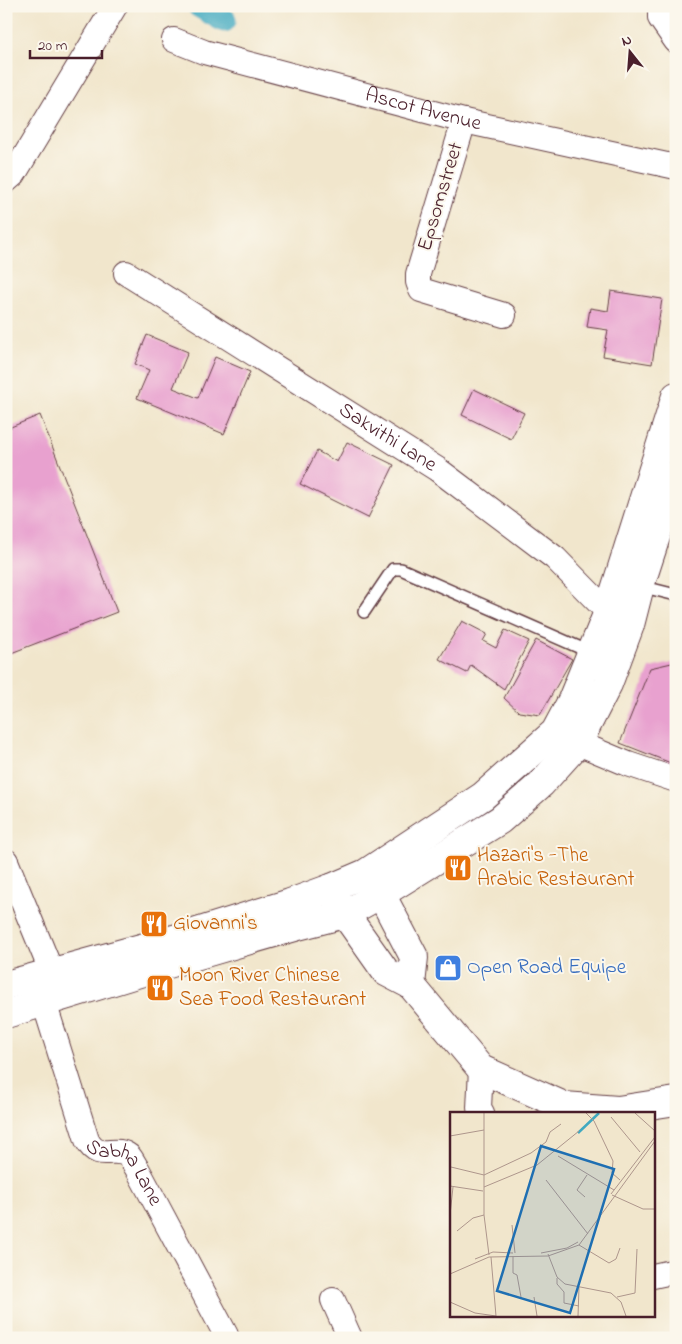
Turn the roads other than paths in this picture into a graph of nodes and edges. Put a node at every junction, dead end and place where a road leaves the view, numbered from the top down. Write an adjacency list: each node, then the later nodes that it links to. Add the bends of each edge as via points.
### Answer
1 (115, 6): 7 (street, via 14,174)
2 (660, 6): 4 (street, via 660,18)
3 (174, 40): 5 (street, Ascot Avenue, via 204,52)
4 (676, 41)
5 (464, 120): 6 (street, Ascot Avenue); 9 (street, Epsomstreet, via 418,282 422,290)
6 (676, 168)
7 (6, 181)
8 (126, 273): 15 (street, Sakvithi Lane, via 436,469 555,558)
9 (504, 315)
10 (676, 396): 15 (main road)
11 (676, 475): 12 (main road)
12 (640, 586): 13 (lane); 15 (main road)
13 (676, 595)
14 (364, 612): 16 (lane, via 393,569 402,569)
15 (619, 618): 16 (main road); 17 (main road, via 608,684)
16 (592, 653): 20 (main road, via 555,732 483,796)
17 (578, 743): 18 (street); 20 (main road, via 541,784 500,820)
18 (676, 780)
19 (6, 861): 23 (street)
20 (373, 883): 21 (main road); 22 (main road); 25 (main road, via 414,957)
21 (331, 888): 22 (main road); 23 (main road, via 181,937)
22 (345, 914): 25 (main road, via 386,972); 26 (main road)
23 (52, 973): 24 (main road)
24 (6, 985)
25 (411, 985): 28 (main road)
26 (44, 1002): 27 (main road); 34 (street, Sabha Lane, via 86,1140 96,1151 129,1156)
27 (6, 1014)
28 (480, 1069): 29 (main road, via 564,1106 618,1110); 30 (street)
29 (676, 1101)
30 (481, 1112)
31 (676, 1271): 32 (street)
32 (654, 1276)
33 (332, 1300): 35 (street)
34 (226, 1335)
35 (350, 1338)

